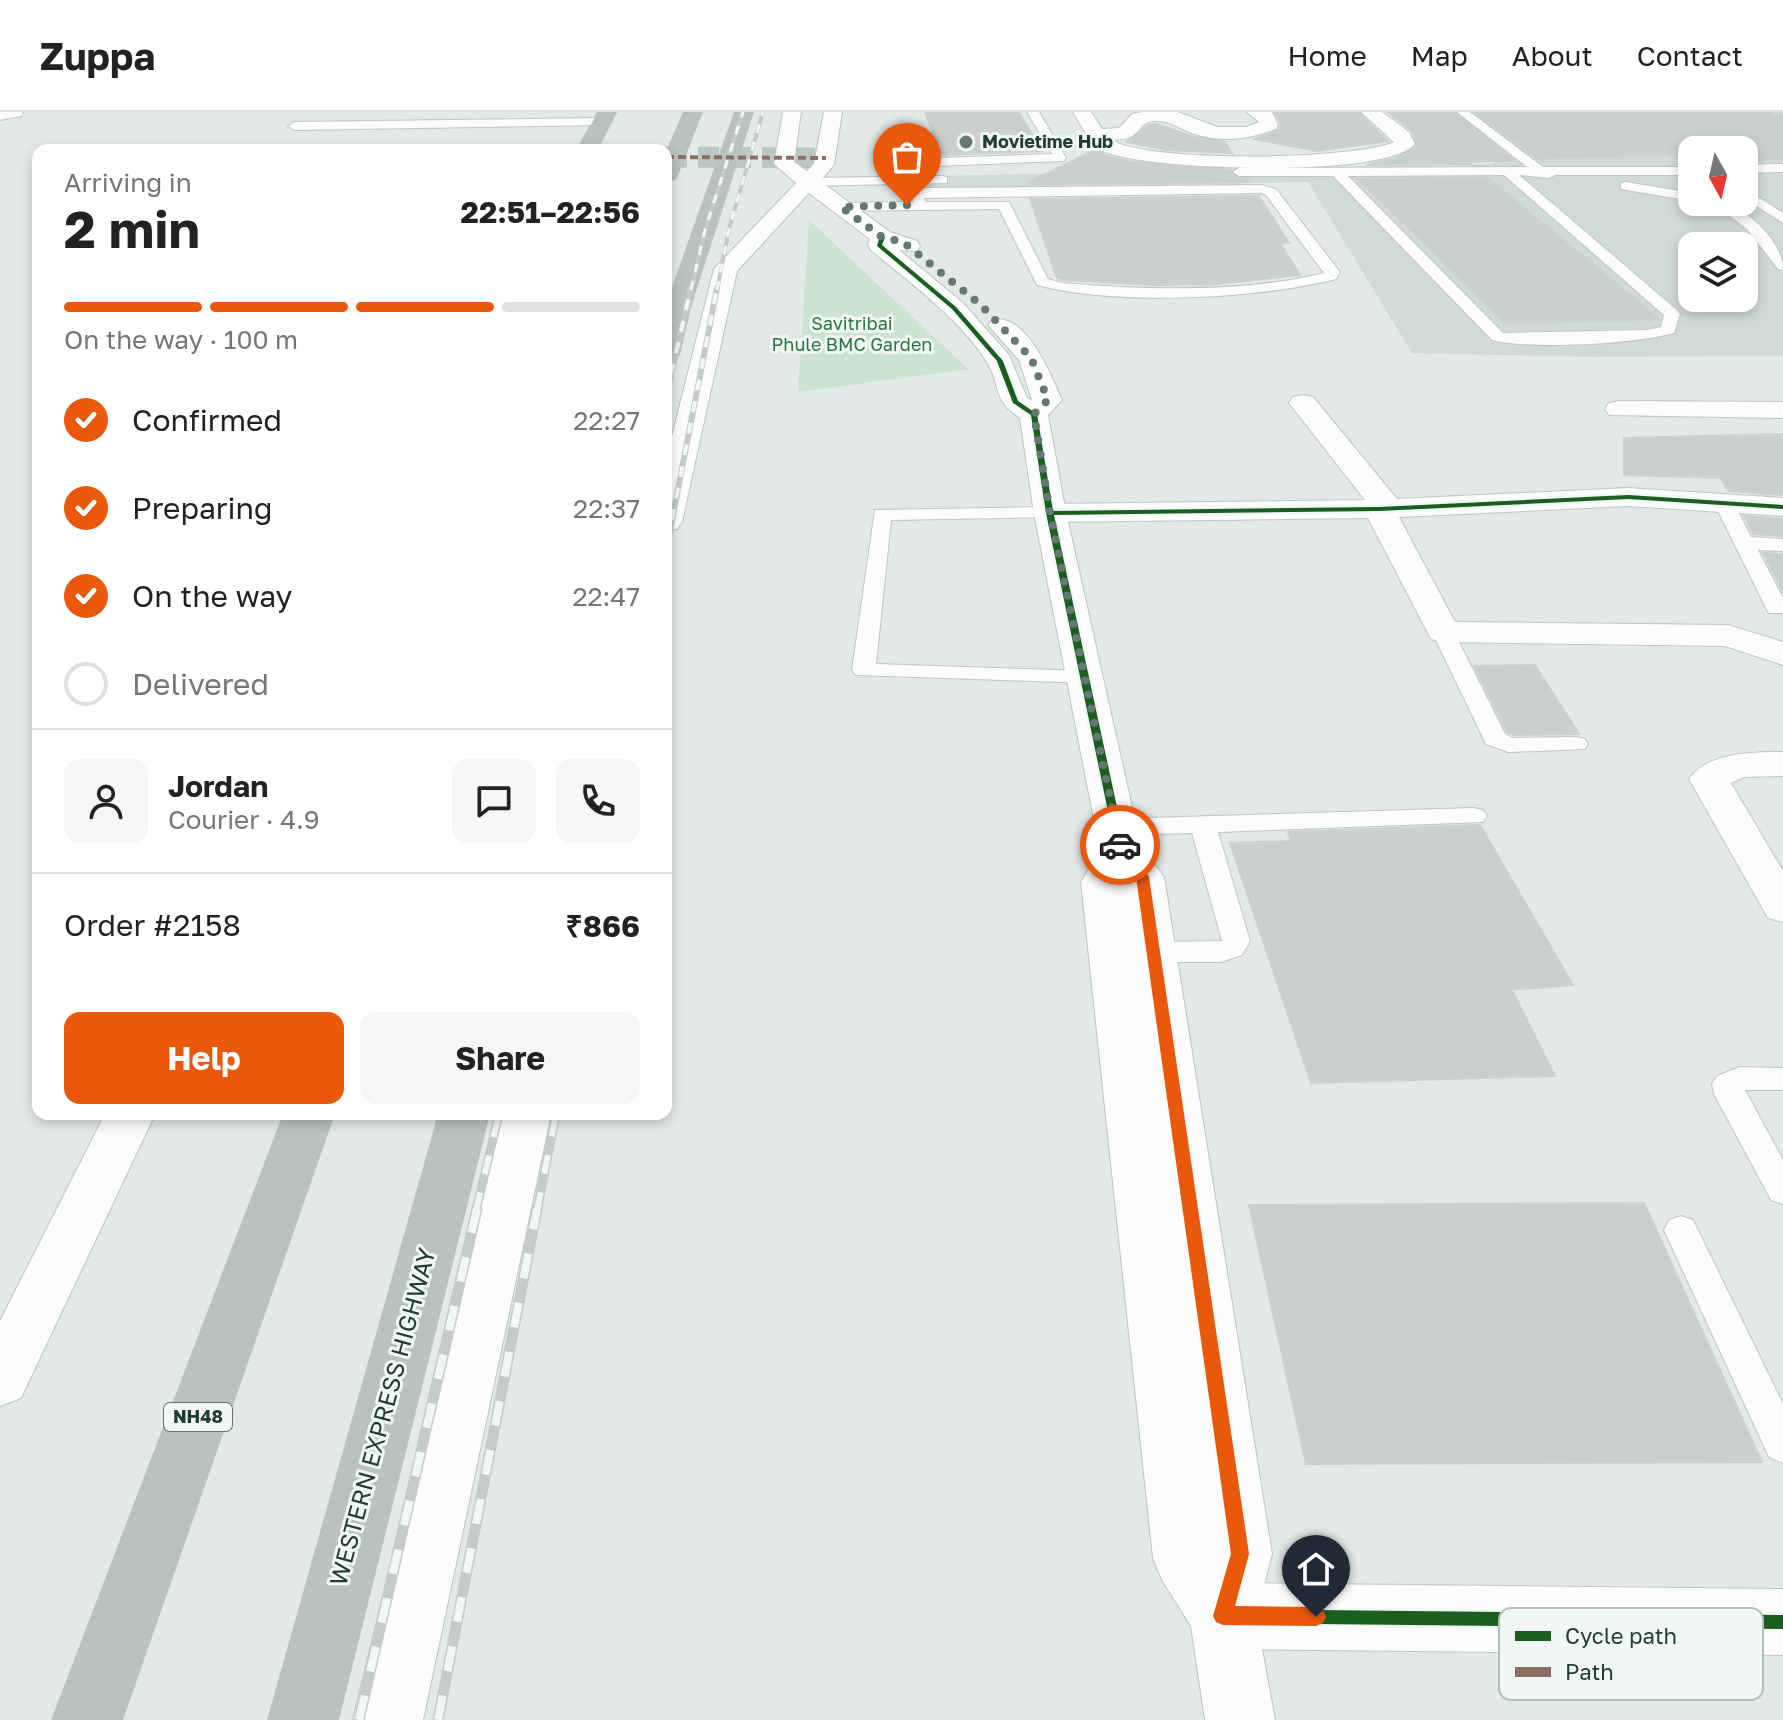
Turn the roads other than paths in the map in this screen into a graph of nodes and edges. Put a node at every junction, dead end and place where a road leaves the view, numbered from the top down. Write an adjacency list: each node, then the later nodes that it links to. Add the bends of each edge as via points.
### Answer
1 (14, 112): 11 (street)
2 (693, 112): 16 (highway)
3 (744, 112): 41 (highway)
4 (792, 112): 20 (street, via 784,164)
5 (833, 112): 20 (street)
6 (1033, 112): 17 (lane, via 1060,158)
7 (1082, 112): 14 (street)
8 (1256, 112): 14 (street, via 1265,115 1269,125 1248,133 1201,130 1176,117 1153,115 1139,118 1124,133)
9 (1370, 112): 14 (street, via 1402,136 1405,144 1400,150 1367,157 1180,161 1138,157 1105,145)
10 (1463, 112): 27 (lane)
11 (0, 114)
12 (605, 117): 13 (lane); 15 (highway)
13 (294, 126)
14 (1098, 135)
15 (590, 144)
16 (672, 163)
17 (895, 163)
18 (1783, 168): 19 (lane)
19 (1758, 169)
20 (823, 171): 30 (lane); 34 (street); 48 (street, via 726,269)
21 (1674, 172): 22 (lane); 27 (lane); 28 (lane)
22 (1678, 172)
23 (1184, 173): 24 (lane)
24 (1320, 173): 25 (lane); 30 (lane)
25 (1338, 173): 26 (lane); 26 (lane, via 1498,337 1647,335 1668,330 1672,314)
26 (1510, 174): 27 (lane)
27 (1543, 174): 31 (lane)
28 (1678, 175)
29 (1014, 176): 30 (lane)
30 (964, 179)
31 (1678, 195)
32 (1758, 202): 36 (lane)
33 (921, 205): 33 (lane, via 1004,205 1042,282 1059,287 1235,289 1317,281 1332,272 1271,192 1262,189 926,192 917,196); 34 (lane)
34 (841, 207): 37 (street)
35 (1736, 216): 38 (lane, via 1752,226)
36 (1783, 219)
37 (882, 237): 39 (street, via 903,242); 40 (street, via 879,245)
38 (1781, 261)
39 (981, 305): 40 (street); 42 (street)
40 (954, 308): 43 (street)
41 (672, 331)
42 (1031, 358): 43 (street); 47 (street, via 1048,400)
43 (1000, 361): 47 (street, via 1015,402)
44 (1303, 403): 51 (street)
45 (1619, 409): 46 (street)
46 (1783, 410)
47 (1034, 414): 52 (street)
48 (672, 497)
49 (1724, 503): 50 (street); 51 (street, via 1628,497); 53 (lane)
50 (1783, 507)
51 (1383, 508): 52 (street); 56 (street)
52 (1050, 513): 58 (street); 58 (lane, via 882,514 864,670)
53 (1744, 543): 54 (lane); 55 (lane)
54 (1783, 545)
55 (1777, 608)
56 (1443, 632): 57 (street, via 1728,636); 59 (lane, via 1495,739 1508,745)
57 (1783, 654)
58 (1086, 678): 63 (street)
59 (1576, 744)
60 (1783, 764): 64 (street, via 1746,764 1709,779)
61 (1474, 816): 62 (lane)
62 (1203, 824): 63 (lane); 65 (lane, via 1236,941 1221,952)
63 (1119, 838): 65 (street, via 1143,877); 73 (street, via 1102,882)
64 (1783, 908)
65 (1154, 952): 73 (street)
66 (1783, 1079): 71 (lane, via 1740,1078 1728,1084)
67 (127, 1120): 74 (street)
68 (307, 1120): 80 (highway, NH48)
69 (462, 1120): 81 (highway, WESTERN EXPRESS HIGHWAY)
70 (525, 1120): 82 (street)
71 (1783, 1191)
72 (1681, 1230): 75 (lane)
73 (1173, 1257): 76 (street, via 1185,1558)
74 (0, 1380)
75 (1783, 1445)
76 (1223, 1616): 77 (street); 83 (street)
77 (1499, 1619)
78 (1763, 1622): 79 (street)
79 (1783, 1622)
80 (87, 1720)
81 (303, 1720)
82 (388, 1720)
83 (1240, 1720)

